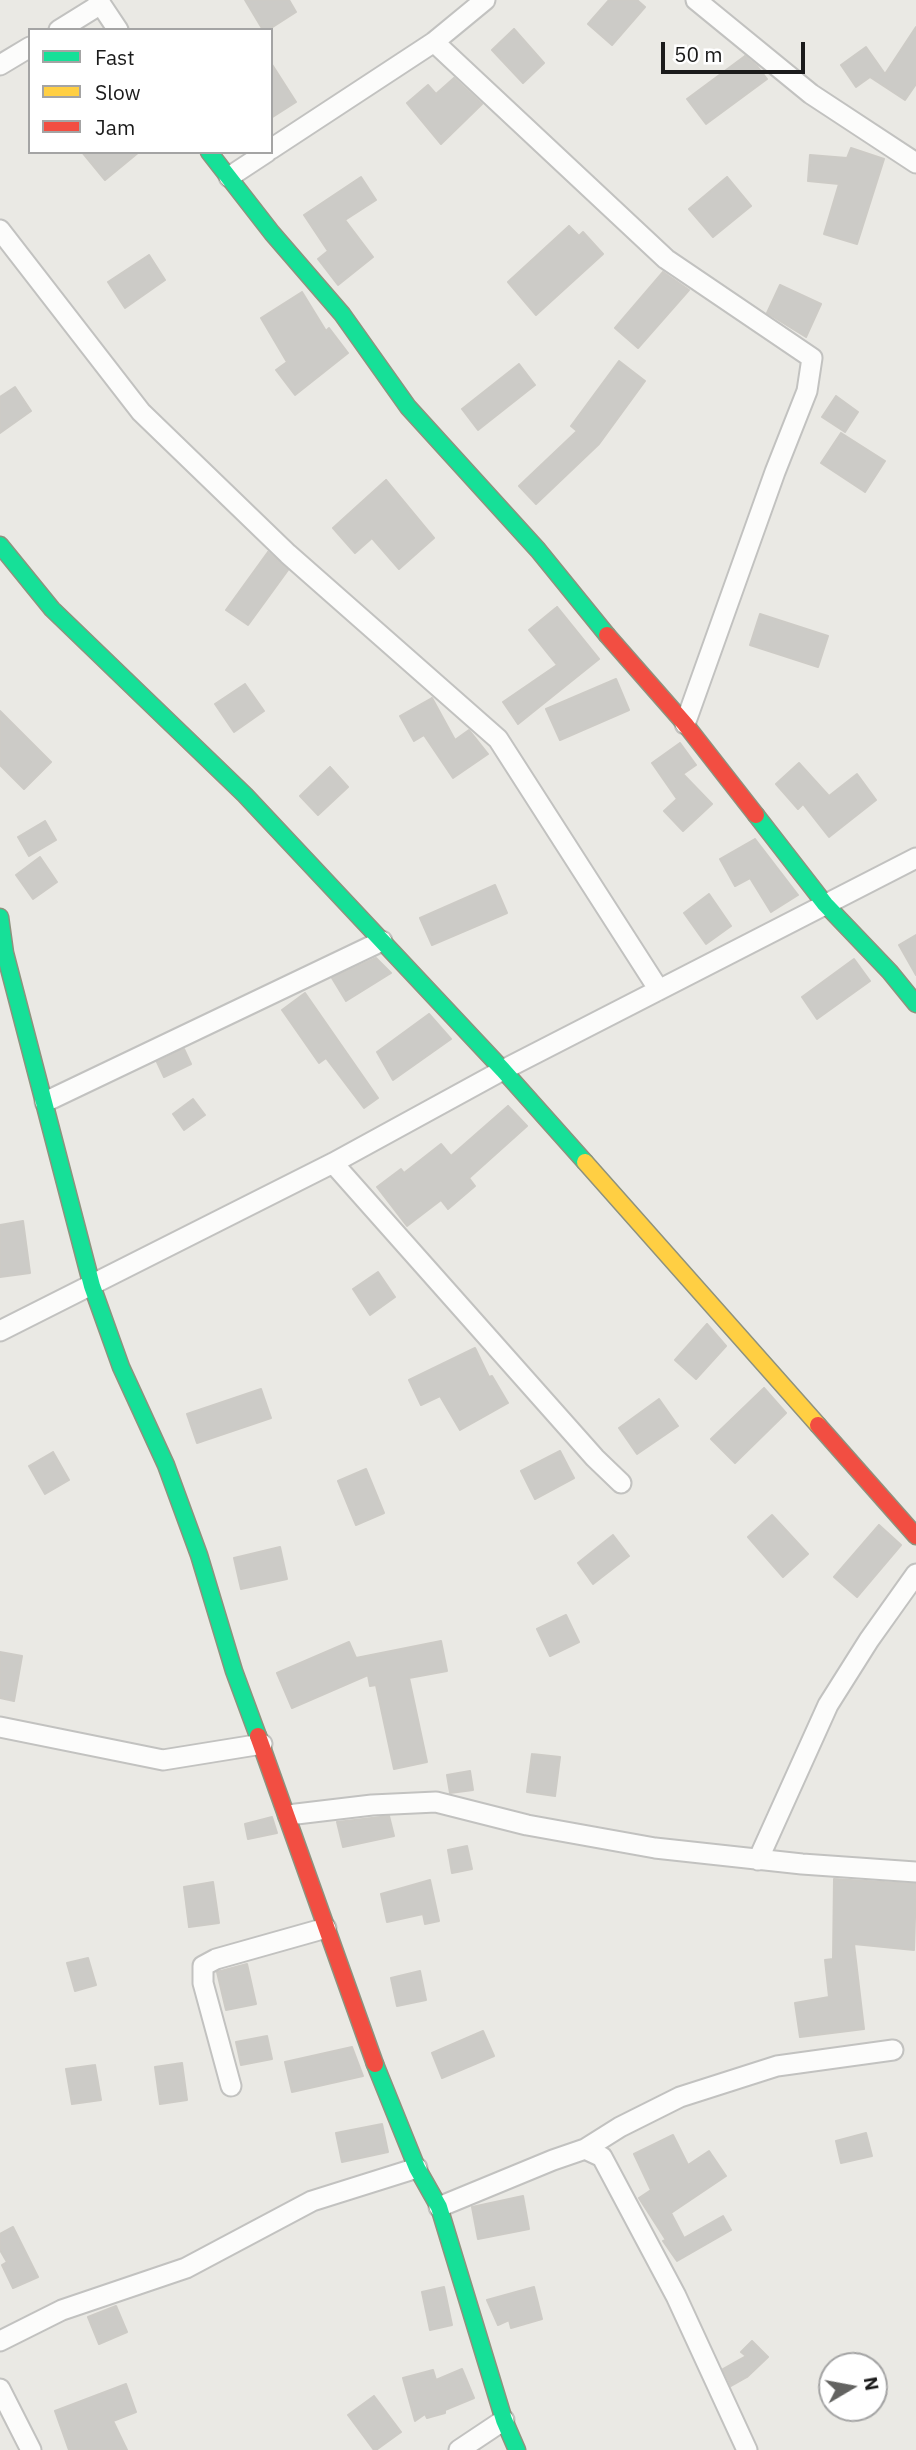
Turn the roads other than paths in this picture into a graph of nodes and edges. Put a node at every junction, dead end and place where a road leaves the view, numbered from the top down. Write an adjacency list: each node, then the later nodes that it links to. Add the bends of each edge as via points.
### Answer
1 (485, 0): 6 (street)
2 (696, 0): 12 (street, via 811,94)
3 (99, 2): 4 (street); 5 (street)
4 (62, 28)
5 (117, 28)
6 (434, 42): 9 (street); 16 (street, via 666,259 812,358 807,391)
7 (28, 48): 8 (street)
8 (0, 65)
9 (273, 148)
10 (211, 154): 13 (street)
11 (264, 154): 13 (street)
12 (916, 163)
13 (229, 177): 16 (street, via 342,314 408,407 538,550)
14 (0, 230): 22 (street, via 141,412 288,554 498,739)
15 (0, 545): 20 (street, via 52,608 245,795)
16 (685, 724): 18 (street)
17 (916, 858): 18 (street)
18 (825, 904): 22 (street); 23 (street)
19 (0, 917): 21 (street)
20 (382, 941): 24 (street); 25 (street)
21 (2, 956): 25 (street)
22 (659, 990): 24 (street)
23 (916, 1004)
24 (503, 1070): 26 (street); 30 (street)
25 (45, 1102): 27 (street)
26 (333, 1163): 27 (street); 29 (street)
27 (92, 1286): 28 (street); 33 (street, via 121,1367 166,1465)
28 (0, 1331)
29 (621, 1483)
30 (916, 1536)
31 (916, 1574): 35 (street, via 828,1705)
32 (0, 1727): 33 (street, via 163,1760)
33 (261, 1744): 34 (street)
34 (288, 1815): 35 (street, via 436,1802 642,1846); 37 (street)
35 (758, 1860): 36 (street)
36 (916, 1871)
37 (326, 1927): 39 (street, via 203,1966 203,1983); 41 (street)
38 (893, 2050): 40 (street, via 777,2066 680,2097)
39 (231, 2086)
40 (586, 2149): 42 (street); 49 (street, via 602,2157 676,2296)
41 (418, 2168): 42 (street); 43 (street, via 312,2201 186,2268 62,2310)
42 (439, 2207): 45 (street)
43 (0, 2341)
44 (0, 2389): 46 (street)
45 (504, 2420): 47 (street); 48 (street)
46 (32, 2450)
47 (459, 2450)
48 (517, 2450)
49 (747, 2450)

